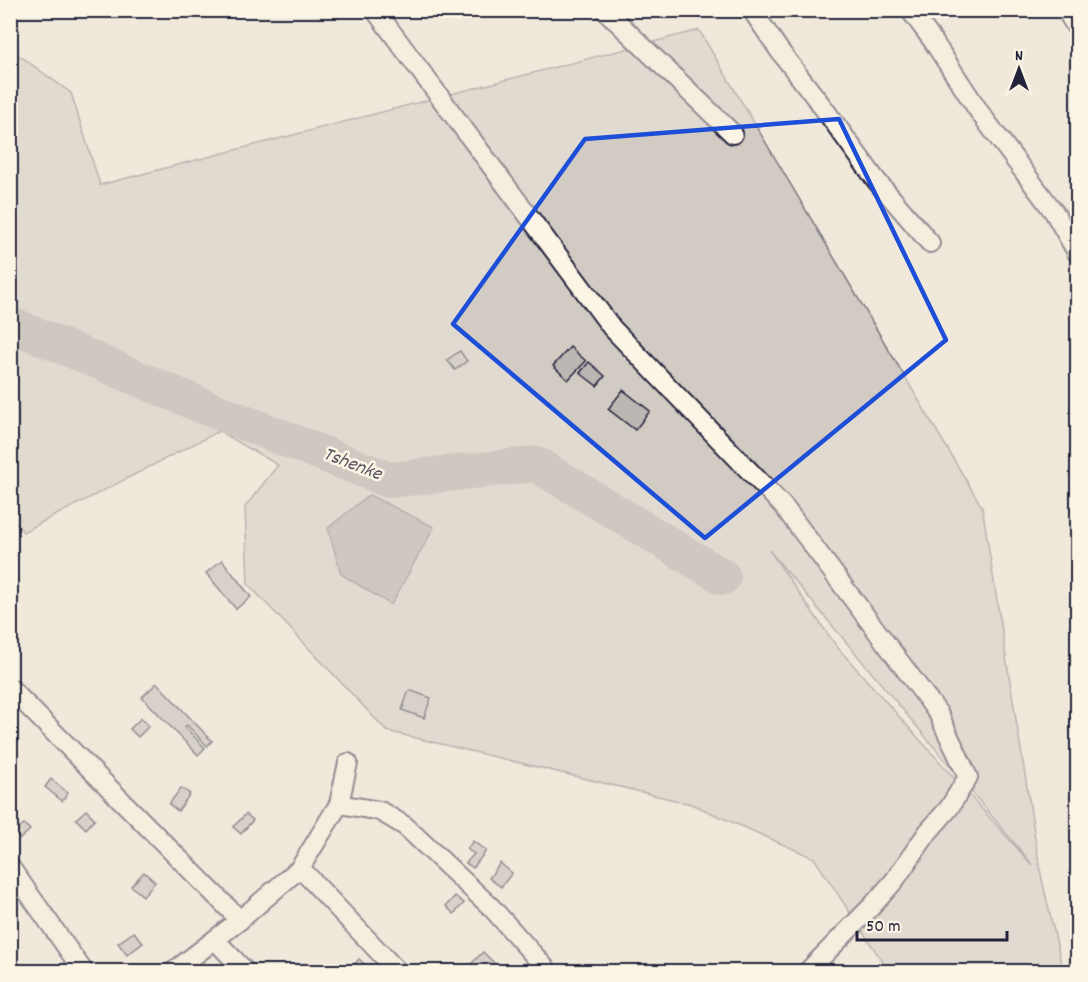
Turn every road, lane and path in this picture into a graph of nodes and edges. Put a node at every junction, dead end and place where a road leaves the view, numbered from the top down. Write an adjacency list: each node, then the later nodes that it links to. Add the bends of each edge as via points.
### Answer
1 (375, 10): 22 (street, via 612,328 784,507 938,713 968,777 894,881)
2 (605, 10): 7 (street)
3 (752, 10): 8 (street, via 876,180)
4 (910, 10): 9 (street, via 1054,212)
5 (1066, 10): 6 (street)
6 (1077, 30)
7 (733, 134)
8 (930, 243)
9 (1077, 254)
10 (10, 688): 15 (street)
11 (348, 763): 12 (street)
12 (339, 804): 14 (street); 21 (street, via 380,811 405,826 491,908)
13 (10, 867): 17 (street)
14 (300, 868): 15 (street); 20 (street)
15 (240, 920): 16 (street)
16 (215, 939): 18 (street); 19 (street)
17 (84, 972)
18 (173, 972)
19 (246, 972)
20 (398, 972)
21 (549, 972)
22 (807, 972)

